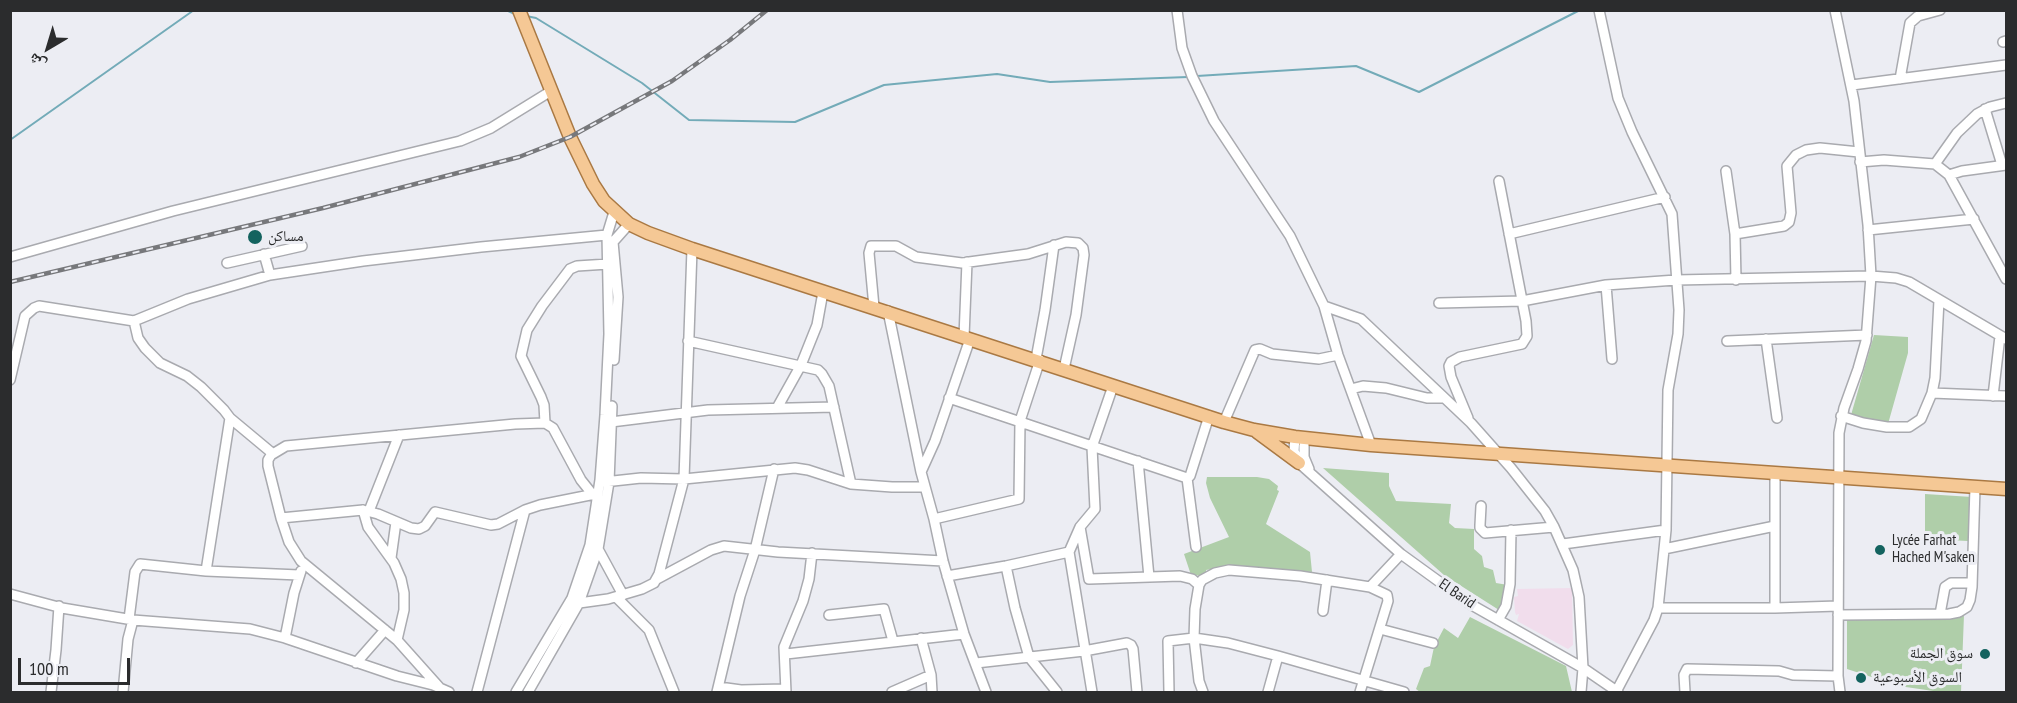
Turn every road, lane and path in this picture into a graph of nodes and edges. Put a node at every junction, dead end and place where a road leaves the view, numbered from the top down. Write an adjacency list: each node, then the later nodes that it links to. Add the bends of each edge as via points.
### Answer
1 (519, 10): 11 (main road)
2 (1177, 10): 47 (street, via 1182,48 1214,121 1290,236)
3 (1599, 10): 21 (street, via 1618,98)
4 (1911, 10): 7 (street)
5 (1940, 10): 7 (street, via 1918,16)
6 (1838, 12): 10 (street)
7 (1910, 23): 9 (street)
8 (2007, 65): 9 (street)
9 (1900, 79): 10 (street)
10 (1852, 85): 14 (street)
11 (551, 91): 22 (main road, via 593,184); 33 (street, via 491,128 460,141 173,211)
12 (2007, 103): 13 (street)
13 (1985, 109): 16 (street, via 1957,133); 17 (street)
14 (1859, 152): 15 (street); 27 (street, via 1820,148 1796,155 1787,166 1789,222)
15 (1860, 162): 16 (street); 25 (street)
16 (1935, 164): 19 (street)
17 (2004, 165): 19 (street)
18 (1726, 171): 27 (street)
19 (1949, 176): 23 (street)
20 (1499, 182): 26 (street)
21 (1665, 197): 26 (street); 40 (street, via 1672,214)
22 (614, 212): 24 (main road); 28 (street)
23 (1974, 219): 25 (street); 39 (street)
24 (629, 224): 31 (main road); 78 (street, via 613,244 618,297)
25 (1868, 230): 38 (street)
26 (1509, 234): 45 (street)
27 (1735, 234): 41 (street)
28 (607, 235): 36 (street); 37 (street)
29 (1054, 245): 34 (street, via 1028,254); 59 (street); 61 (street, via 1078,243 1084,250)
30 (302, 246): 32 (street)
31 (692, 249): 43 (main road); 55 (street)
32 (264, 255): 35 (street); 37 (street)
33 (10, 257)
34 (967, 262): 48 (street, via 916,257 896,246 871,246); 53 (street)
35 (227, 263)
36 (608, 264): 80 (street, via 570,269 527,330 521,356 544,405); 99 (street)
37 (270, 275): 50 (street, via 188,299)
38 (1871, 276): 41 (street); 44 (street, via 1905,279); 51 (street)
39 (2007, 279)
40 (1676, 280): 41 (street); 42 (street); 91 (street, via 1678,327 1668,390)
41 (1737, 280)
42 (1606, 285): 45 (street); 58 (street)
43 (823, 292): 48 (main road); 60 (street, via 817,325)
44 (1939, 300): 52 (street); 65 (street)
45 (1522, 301): 46 (street); 81 (street, via 1527,331 1522,344 1460,357 1450,364 1451,377)
46 (1439, 303)
47 (1324, 306): 57 (street); 69 (street, via 1361,319)
48 (874, 307): 49 (main road)
49 (888, 311): 53 (main road); 93 (street)
50 (134, 321): 62 (street, via 45,306 34,308 23,322); 75 (street, via 145,348 160,363 201,387)
51 (1867, 335): 54 (street); 74 (street)
52 (2003, 337): 66 (street)
53 (967, 338): 59 (main road); 68 (street)
54 (1766, 339): 56 (street); 76 (street)
55 (688, 341): 60 (street); 72 (street)
56 (1727, 341)
57 (1338, 356): 64 (street); 79 (street, via 1319,359 1255,350)
58 (1612, 359)
59 (1038, 360): 61 (main road); 77 (street)
60 (801, 365): 70 (street, via 822,374); 71 (street)
61 (1064, 369): 63 (main road)
62 (10, 380)
63 (1113, 386): 73 (main road); 86 (street)
64 (1351, 389): 69 (street, via 1386,388); 85 (street)
65 (1932, 393): 66 (street); 74 (street, via 1921,419 1909,427 1876,426)
66 (1993, 396): 67 (street)
67 (2007, 396)
68 (949, 398): 77 (street); 93 (street)
69 (1443, 398): 81 (street)
70 (834, 407): 71 (street); 100 (street)
71 (777, 408): 72 (street)
72 (685, 413): 78 (street); 98 (street)
73 (1209, 416): 79 (main road); 96 (street)
74 (1841, 416): 97 (street)
75 (230, 418): 87 (street); 128 (street)
76 (1777, 418)
77 (1020, 421): 86 (street); 109 (street, via 1019,499)
78 (611, 422): 99 (street)
79 (1224, 422): 82 (main road)
80 (545, 423): 83 (street); 104 (street, via 553,428 581,480)
81 (1471, 423): 88 (street)
82 (1254, 430): 84 (main road); 90 (main road)
83 (399, 435): 87 (street, via 286,446); 107 (street)
84 (1300, 438): 85 (main road); 90 (street, via 1294,450); 94 (street)
85 (1371, 445): 88 (main road)
86 (1092, 447): 89 (street); 112 (street, via 1095,509)
87 (272, 453): 108 (street, via 268,464)
88 (1499, 454): 91 (main road); 113 (street)
89 (1138, 461): 96 (street); 131 (street)
90 (1299, 463): 94 (street, El Barid)
91 (1666, 465): 95 (main road); 114 (street)
92 (774, 470): 98 (street); 100 (street, via 801,469); 120 (street)
93 (921, 472): 101 (street)
94 (1311, 474): 123 (street, El Barid)
95 (1775, 474): 97 (main road); 111 (street)
96 (1187, 478): 117 (street)
97 (1837, 478): 102 (main road); 145 (street)
98 (684, 479): 99 (street); 132 (street)
99 (605, 482): 104 (street)
100 (851, 484): 101 (street)
101 (925, 487): 109 (street)
102 (1975, 487): 103 (main road); 136 (street)
103 (2007, 489)
104 (600, 494): 106 (street); 118 (street); 179 (street, via 590,545 572,598)
105 (1481, 506): 115 (street, via 1483,532)
106 (525, 510): 110 (street, via 495,524 435,512 421,529); 178 (street)
107 (366, 511): 108 (street); 110 (street); 124 (street, via 368,527)
108 (281, 518): 126 (street, via 289,542)
109 (934, 519): 125 (street)
110 (396, 522): 124 (street)
111 (1775, 525): 119 (street); 144 (street)
112 (1080, 527): 121 (street); 133 (street)
113 (1554, 527): 115 (street); 116 (street)
114 (1666, 530): 116 (street); 119 (street)
115 (1511, 531): 150 (street, via 1510,584 1506,606)
116 (1563, 544): 166 (street, via 1574,570 1579,597)
117 (1196, 547)
118 (598, 549): 140 (street); 141 (street)
119 (1664, 549): 143 (street)
120 (755, 550): 122 (street); 132 (street, via 719,547); 172 (street)
121 (1069, 552): 127 (street); 135 (street)
122 (812, 553): 125 (street); 161 (street, via 806,590 786,641)
123 (1401, 554): 138 (street); 150 (street, El Barid, via 1448,590)
124 (391, 558): 157 (street, via 404,593)
125 (943, 561): 130 (street)
126 (304, 564): 129 (street); 152 (street)
127 (1006, 566): 130 (street); 163 (street)
128 (206, 571): 129 (street); 149 (street, via 138,566)
129 (299, 575): 154 (street)
130 (947, 576): 153 (street)
131 (1149, 577): 133 (street); 137 (street, via 1183,576)
132 (657, 579): 140 (street, via 651,585)
133 (1089, 579): 135 (street)
134 (1327, 580): 137 (street, via 1229,570 1205,578); 138 (street); 146 (street)
135 (1073, 581): 160 (street)
136 (1972, 583): 147 (street, via 1967,607); 147 (street, via 1947,585)
137 (1199, 585): 156 (street)
138 (1370, 587): 151 (street, via 1388,597)
139 (10, 594): 142 (street)
140 (619, 596): 141 (street); 181 (street, via 649,630)
141 (579, 603): 180 (street)
142 (59, 606): 149 (street); 175 (street)
143 (1658, 608): 144 (street); 174 (street)
144 (1775, 608): 145 (street)
145 (1838, 610): 147 (street); 168 (street)
146 (1323, 611)
147 (1940, 614)
148 (829, 615): 158 (street, via 884,609)
149 (131, 619): 154 (street, via 250,629); 176 (street)
150 (1498, 620): 166 (street, El Barid)
151 (1380, 629): 159 (street); 169 (street)
152 (385, 630): 157 (street); 164 (street)
153 (964, 634): 155 (street); 165 (street)
154 (285, 638): 164 (street)
155 (921, 638): 158 (street); 167 (street)
156 (1194, 638): 162 (street); 188 (street, via 1168,640); 189 (street)
157 (397, 640): 171 (street)
158 (893, 641): 161 (street)
159 (1433, 643)
160 (1084, 651): 163 (street); 186 (street); 187 (street, via 1131,645)
161 (786, 654): 173 (street)
162 (1278, 656): 169 (street); 190 (street)
163 (1029, 657): 165 (street); 185 (street)
164 (356, 663): 171 (street)
165 (976, 663): 184 (street)
166 (1583, 668): 170 (street, El Barid); 193 (street)
167 (931, 675): 182 (street); 183 (street)
168 (1838, 676): 195 (street, via 1687,669); 196 (street)
169 (1364, 680): 191 (street); 192 (street)
170 (1603, 681): 174 (street, El Barid); 194 (street)
171 (439, 687): 177 (street)
172 (718, 690): 173 (street)
173 (785, 691)
174 (1617, 691)
175 (51, 693)
176 (123, 693)
177 (448, 693)
178 (477, 693)
179 (516, 693)
180 (528, 693)
181 (674, 693)
182 (892, 693)
183 (932, 693)
184 (986, 693)
185 (1056, 693)
186 (1092, 693)
187 (1137, 693)
188 (1169, 693)
189 (1203, 693)
190 (1268, 693)
191 (1360, 693)
192 (1404, 693)
193 (1581, 693)
194 (1603, 693)
195 (1685, 693)
196 (1840, 693)

